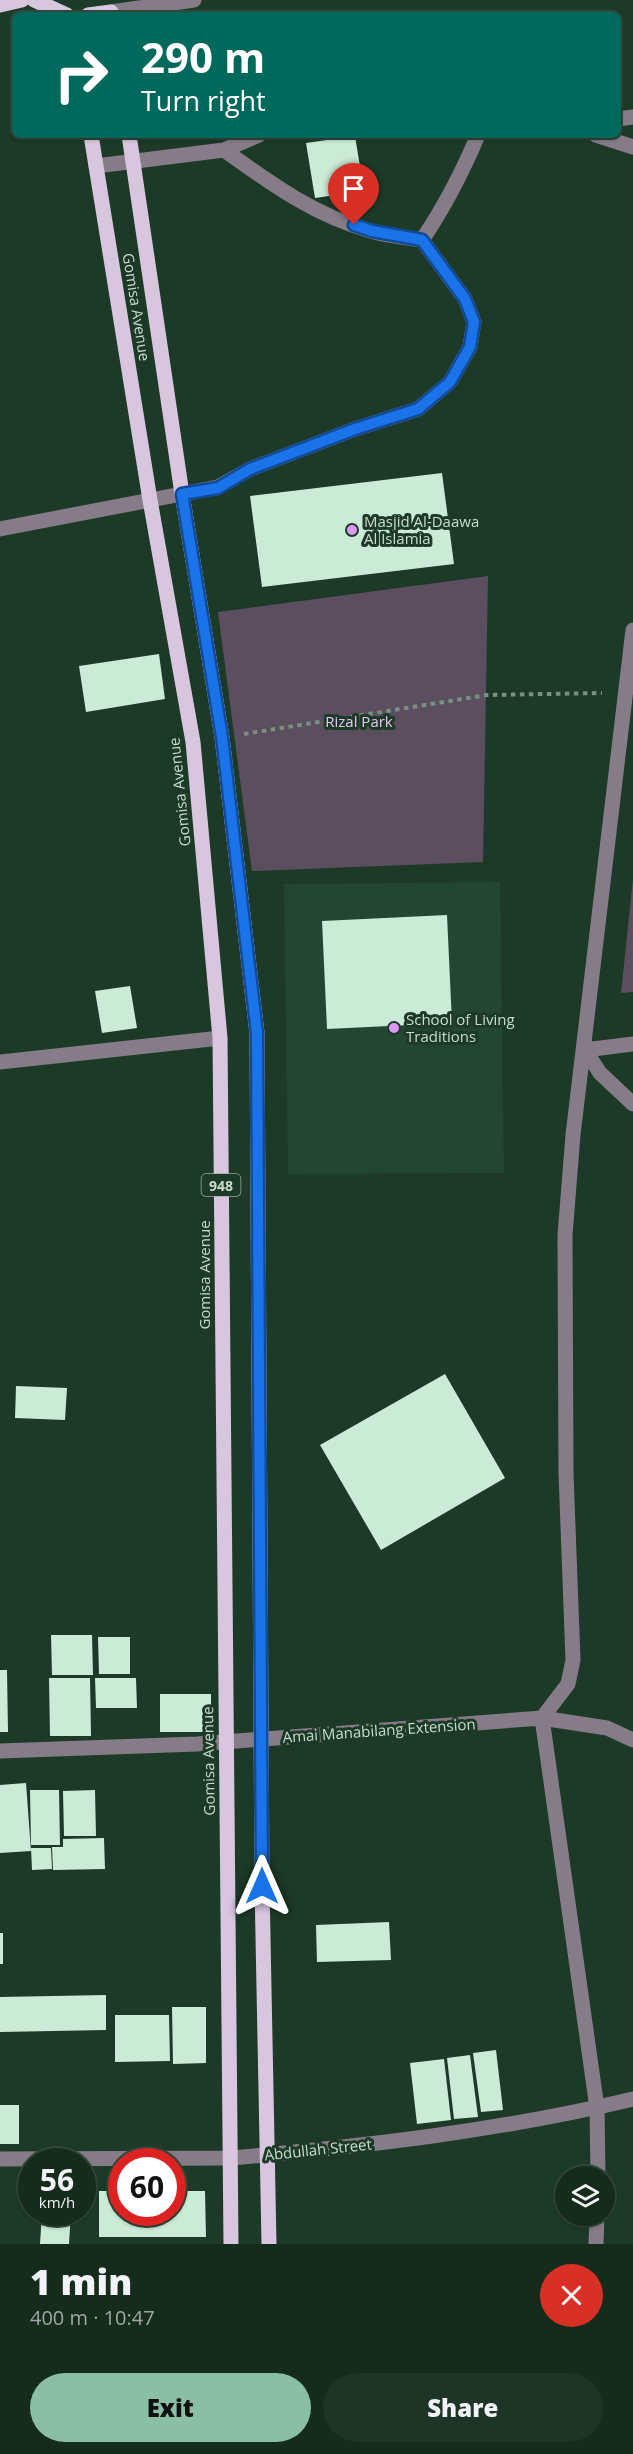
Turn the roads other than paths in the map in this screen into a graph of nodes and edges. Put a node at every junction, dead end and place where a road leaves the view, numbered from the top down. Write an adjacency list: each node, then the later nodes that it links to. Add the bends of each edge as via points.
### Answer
1 (22, 0): 4 (main road)
2 (34, 0): 6 (main road)
3 (194, 0): 5 (street)
4 (0, 5)
5 (111, 9)
6 (62, 12)
7 (91, 138): 15 (main road, Gomisa Avenue / 948)
8 (129, 138): 14 (main road, Gomisa Avenue / 948)
9 (252, 138): 13 (street)
10 (477, 138): 16 (street, via 461,177)
11 (605, 138): 12 (street)
12 (633, 147)
13 (224, 150): 14 (street); 16 (street, via 320,212 372,231)
14 (133, 162): 15 (street); 17 (main road, Gomisa Avenue / 948)
15 (96, 166): 18 (main road, Gomisa Avenue / 948)
16 (422, 240): 17 (street, via 465,299 474,322 470,347 450,382 418,409 250,469 218,488)
17 (182, 494): 18 (street); 27 (main road, Gomisa Avenue / 948, via 222,737 257,1033)
18 (150, 500): 19 (street); 21 (main road, Gomisa Avenue / 948, via 193,742)
19 (0, 529)
20 (633, 630): 23 (street)
21 (220, 1038): 24 (street); 29 (main road, Gomisa Avenue / 948)
22 (633, 1044): 23 (street)
23 (585, 1050): 25 (street, via 600,1073); 26 (street, via 565,1235 566,1450 573,1660 568,1684)
24 (0, 1062)
25 (633, 1104)
26 (542, 1718): 27 (street, Amai Manabilang Extension); 28 (street, Amai Manabilang Extension, via 607,1728); 32 (street)
27 (262, 1738): 29 (street, Amai Manabilang Extension); 33 (main road, Gomisa Avenue / 948)
28 (633, 1740)
29 (226, 1741): 30 (street, Amai Manabilang Extension); 34 (main road, Gomisa Avenue / 948)
30 (0, 1751)
31 (633, 2099): 32 (street, Abdullah Street)
32 (597, 2108): 33 (street, Abdullah Street, via 457,2133); 36 (street)
33 (267, 2154): 34 (street, Abdullah Street); 39 (main road, Gomisa Avenue / 948)
34 (230, 2158): 35 (street, Abdullah Street); 38 (main road, Gomisa Avenue / 948)
35 (0, 2159)
36 (598, 2166)
37 (597, 2226): 40 (street)
38 (231, 2244)
39 (269, 2244)
40 (596, 2244)

